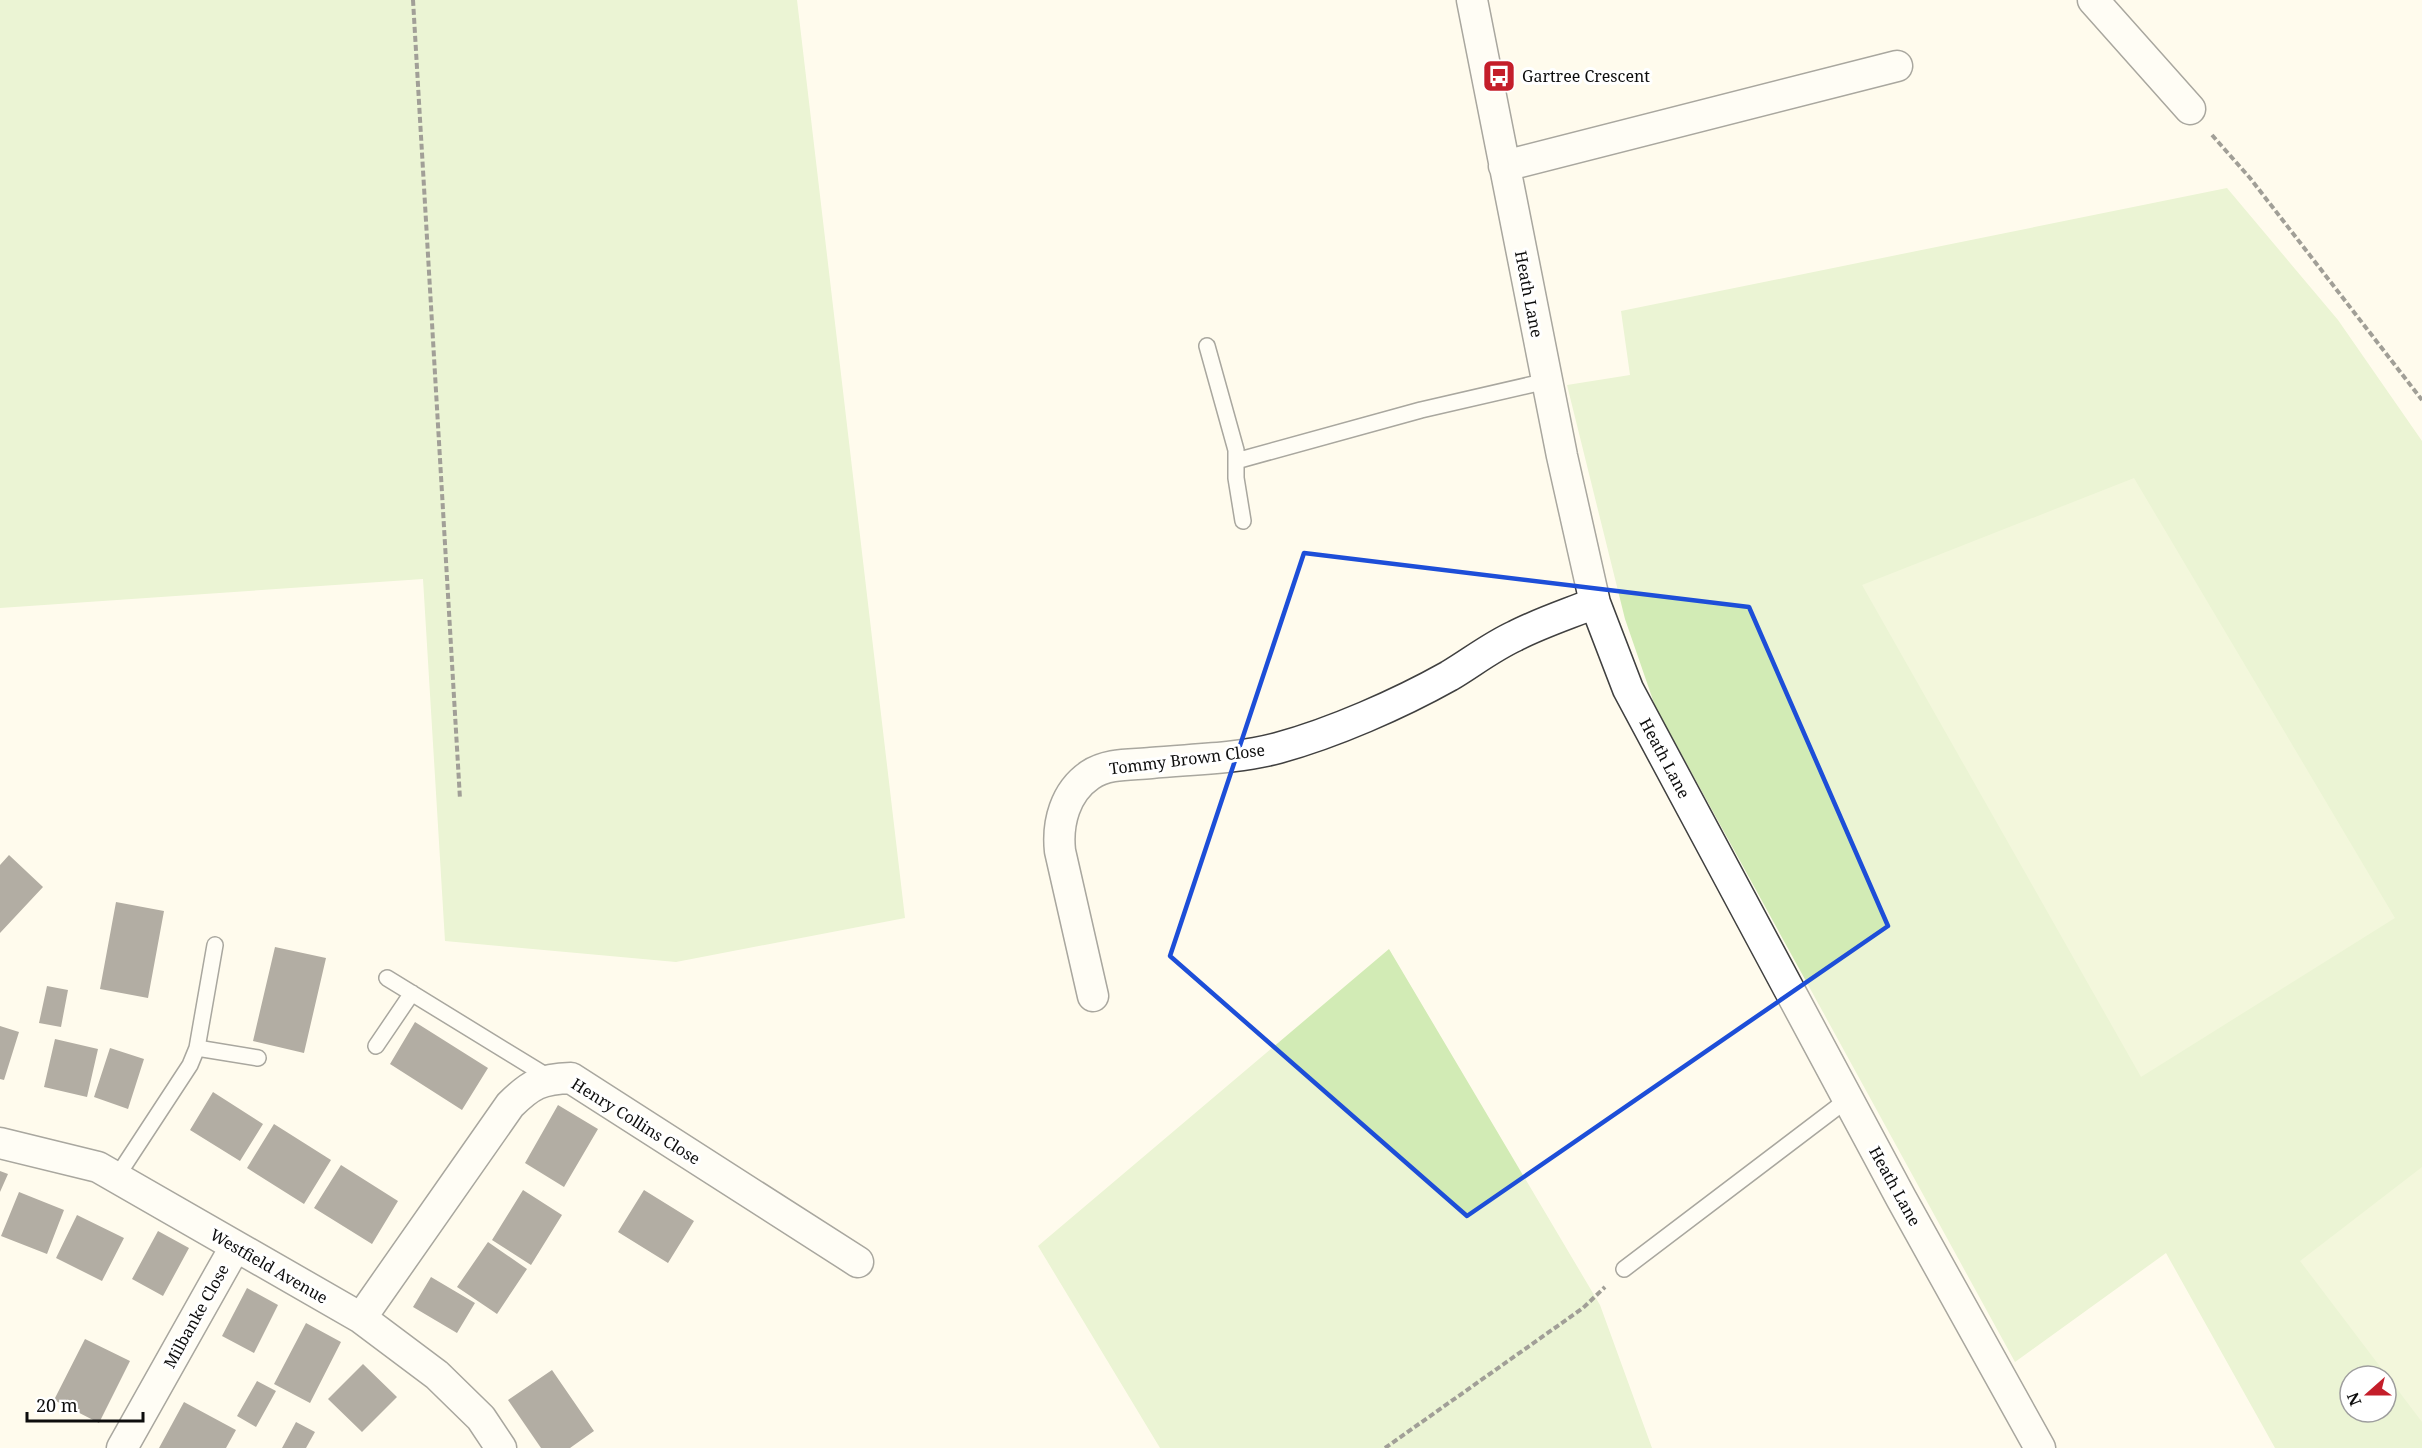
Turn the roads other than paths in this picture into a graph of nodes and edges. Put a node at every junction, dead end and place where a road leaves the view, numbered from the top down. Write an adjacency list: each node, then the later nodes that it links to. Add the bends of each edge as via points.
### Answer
1 (1472, 0): 5 (street, Heath Lane)
2 (2093, 0): 4 (street)
3 (1897, 66): 5 (street)
4 (2190, 109)
5 (1504, 166): 7 (street, Heath Lane)
6 (1207, 346): 8 (lane)
7 (1547, 381): 8 (lane, via 1421,410); 10 (street, Heath Lane)
8 (1236, 461): 9 (lane)
9 (1243, 521)
10 (1594, 603): 14 (street, Tommy Brown Close, via 1514,636 1449,676 1385,707 1298,742 1227,756 1111,766 1089,776 1069,800 1058,831); 19 (street, Heath Lane, via 1628,689)
11 (215, 945): 16 (lane)
12 (387, 978): 13 (lane)
13 (412, 993): 15 (lane); 18 (lane)
14 (1093, 996)
15 (376, 1046)
16 (197, 1048): 17 (lane); 21 (lane, via 190,1065)
17 (258, 1058)
18 (550, 1078): 23 (street, Henry Collins Close, via 572,1078); 25 (street, Henry Collins Close, via 529,1086 510,1105)
19 (1848, 1099): 24 (lane); 28 (street, Heath Lane)
20 (0, 1143): 21 (street, Westfield Avenue, via 98,1167)
21 (116, 1178): 22 (street, Westfield Avenue)
22 (235, 1247): 25 (street, Westfield Avenue); 26 (street, Milbanke Close)
23 (858, 1263)
24 (1624, 1269)
25 (362, 1318): 27 (street, Westfield Avenue, via 437,1375 481,1418)
26 (122, 1448)
27 (501, 1448)
28 (2040, 1448)

